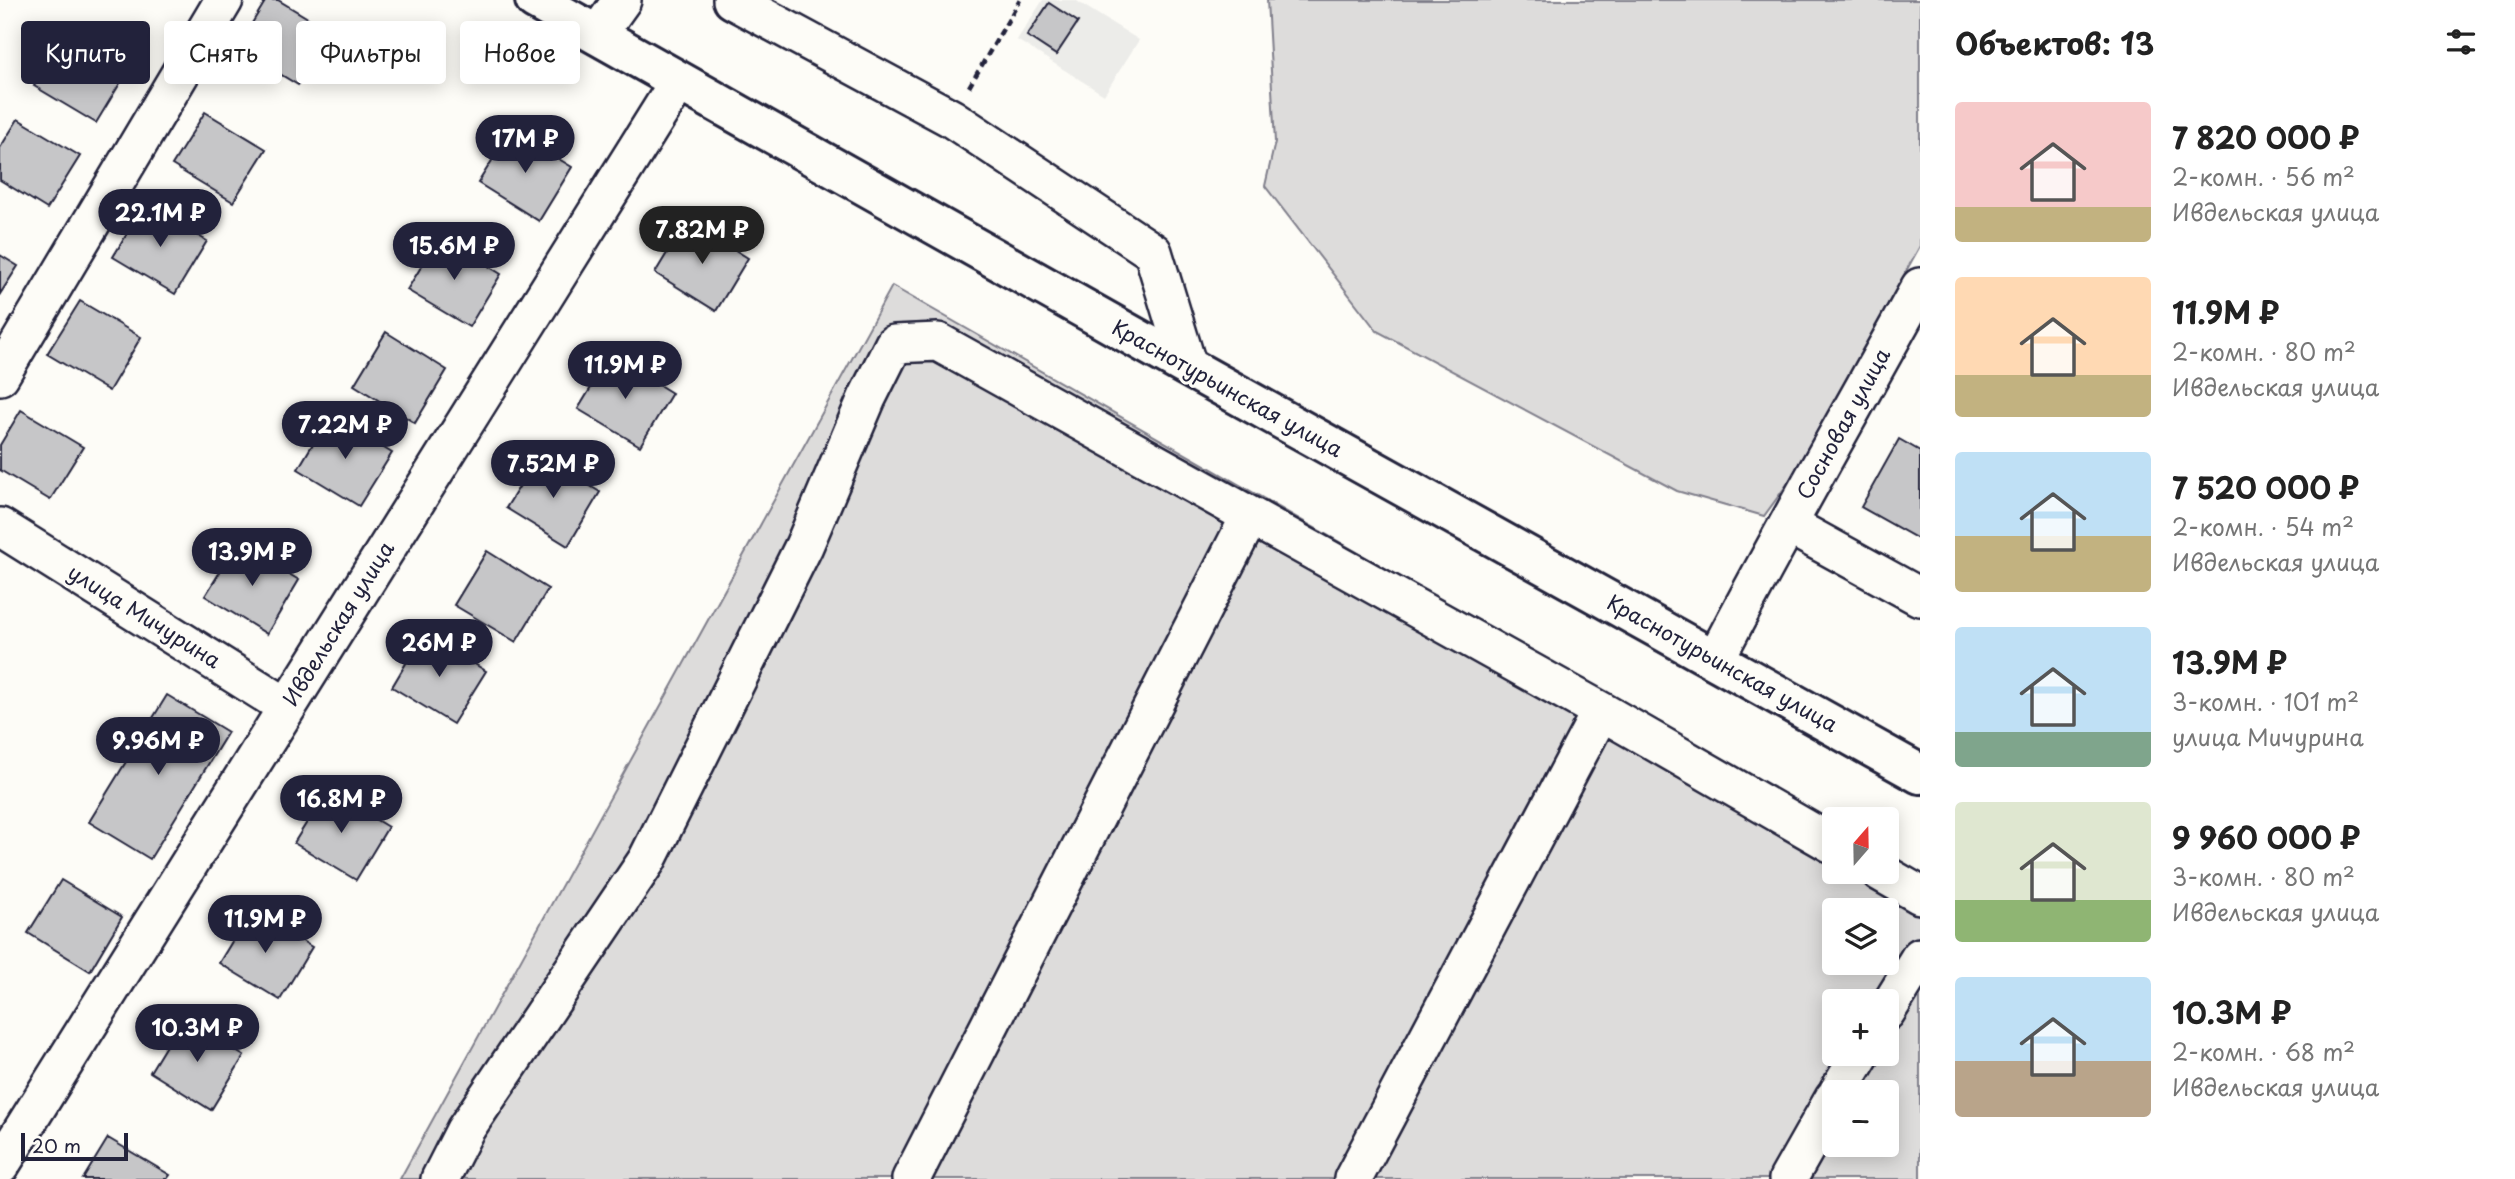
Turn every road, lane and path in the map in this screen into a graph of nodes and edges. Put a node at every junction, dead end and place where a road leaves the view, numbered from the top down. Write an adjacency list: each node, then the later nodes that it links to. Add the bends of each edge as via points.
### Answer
1 (224, 0): 11 (street)
2 (535, 0): 6 (main road, Краснотурьинская улица)
3 (622, 0): 6 (street)
4 (733, 0): 8 (street)
5 (1020, 0): 8 (path)
6 (597, 35): 7 (main road, Краснотурьинская улица)
7 (679, 81): 10 (main road, Краснотурьинская улица); 17 (street, Ивдельская улица)
8 (951, 118): 10 (street, via 1153,252)
9 (1920, 287): 13 (street, Сосновая улица)
10 (1188, 368): 16 (main road, Краснотурьинская улица)
11 (0, 376)
12 (1250, 516): 18 (street); 27 (street, via 938,342 894,344 804,546 647,860 465,1130); 28 (street)
13 (1789, 525): 15 (street); 16 (street, Сосновая улица)
14 (0, 527): 17 (street, улица Мичурина)
15 (1920, 597)
16 (1715, 660): 19 (main road, Краснотурьинская улица)
17 (287, 707): 26 (street, Ивдельская улица)
18 (1601, 711): 20 (street); 29 (street)
19 (1920, 774)
20 (1822, 838)
21 (1899, 883): 22 (street)
22 (1920, 895)
23 (1920, 957): 24 (street)
24 (1899, 991)
25 (1822, 1119): 30 (street)
26 (0, 1166)
27 (440, 1179)
28 (911, 1179)
29 (1353, 1179)
30 (1788, 1179)

